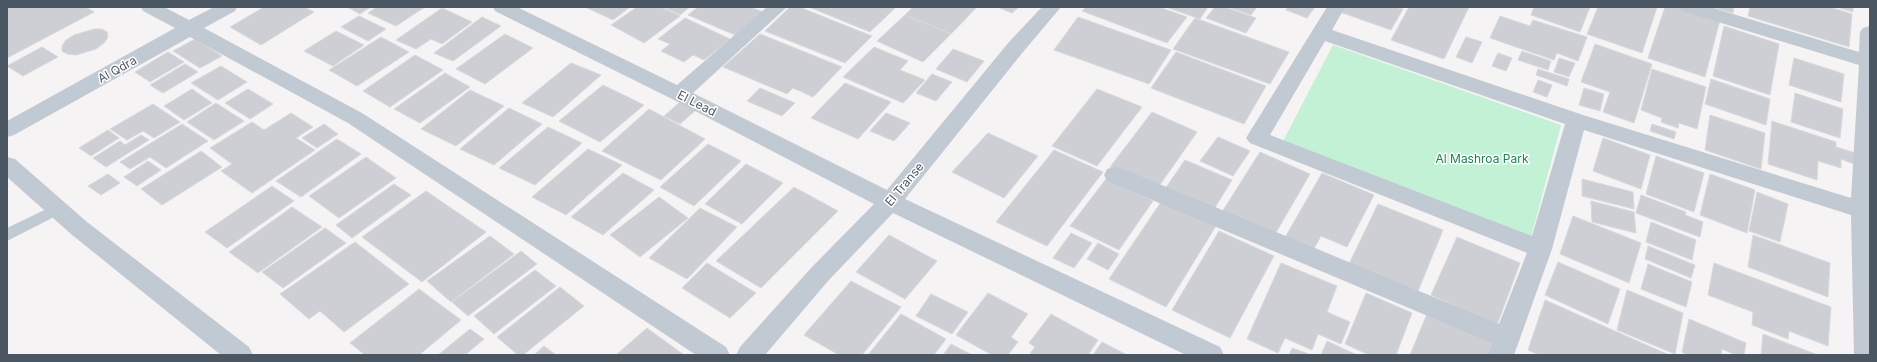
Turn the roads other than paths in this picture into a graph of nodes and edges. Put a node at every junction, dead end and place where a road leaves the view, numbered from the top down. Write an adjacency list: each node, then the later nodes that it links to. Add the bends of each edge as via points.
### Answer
1 (150, 7): 8 (street)
2 (228, 7): 8 (street, Al Qdra)
3 (502, 7): 12 (street, El Lead)
4 (778, 7): 12 (street)
5 (1052, 7): 17 (street, El Transe)
6 (1336, 7): 10 (street)
7 (1689, 7): 11 (street)
8 (190, 29): 14 (street, Al Qdra); 24 (street, via 355,118)
9 (1870, 32): 11 (street)
10 (1320, 33): 13 (street); 21 (street, via 1257,138)
11 (1868, 61): 19 (street)
12 (679, 94): 17 (street, El Lead)
13 (1576, 120): 19 (street); 21 (street)
14 (7, 130)
15 (7, 165): 18 (street)
16 (1115, 175): 22 (street)
17 (890, 202): 25 (street, El Transe, via 820,274); 26 (street, El Lead)
18 (57, 208): 20 (lane); 23 (street)
19 (1862, 210): 27 (street)
20 (7, 235)
21 (1540, 249): 22 (street)
22 (1503, 346)
23 (240, 355)
24 (717, 355)
25 (749, 355)
26 (1211, 355)
27 (1867, 355)

